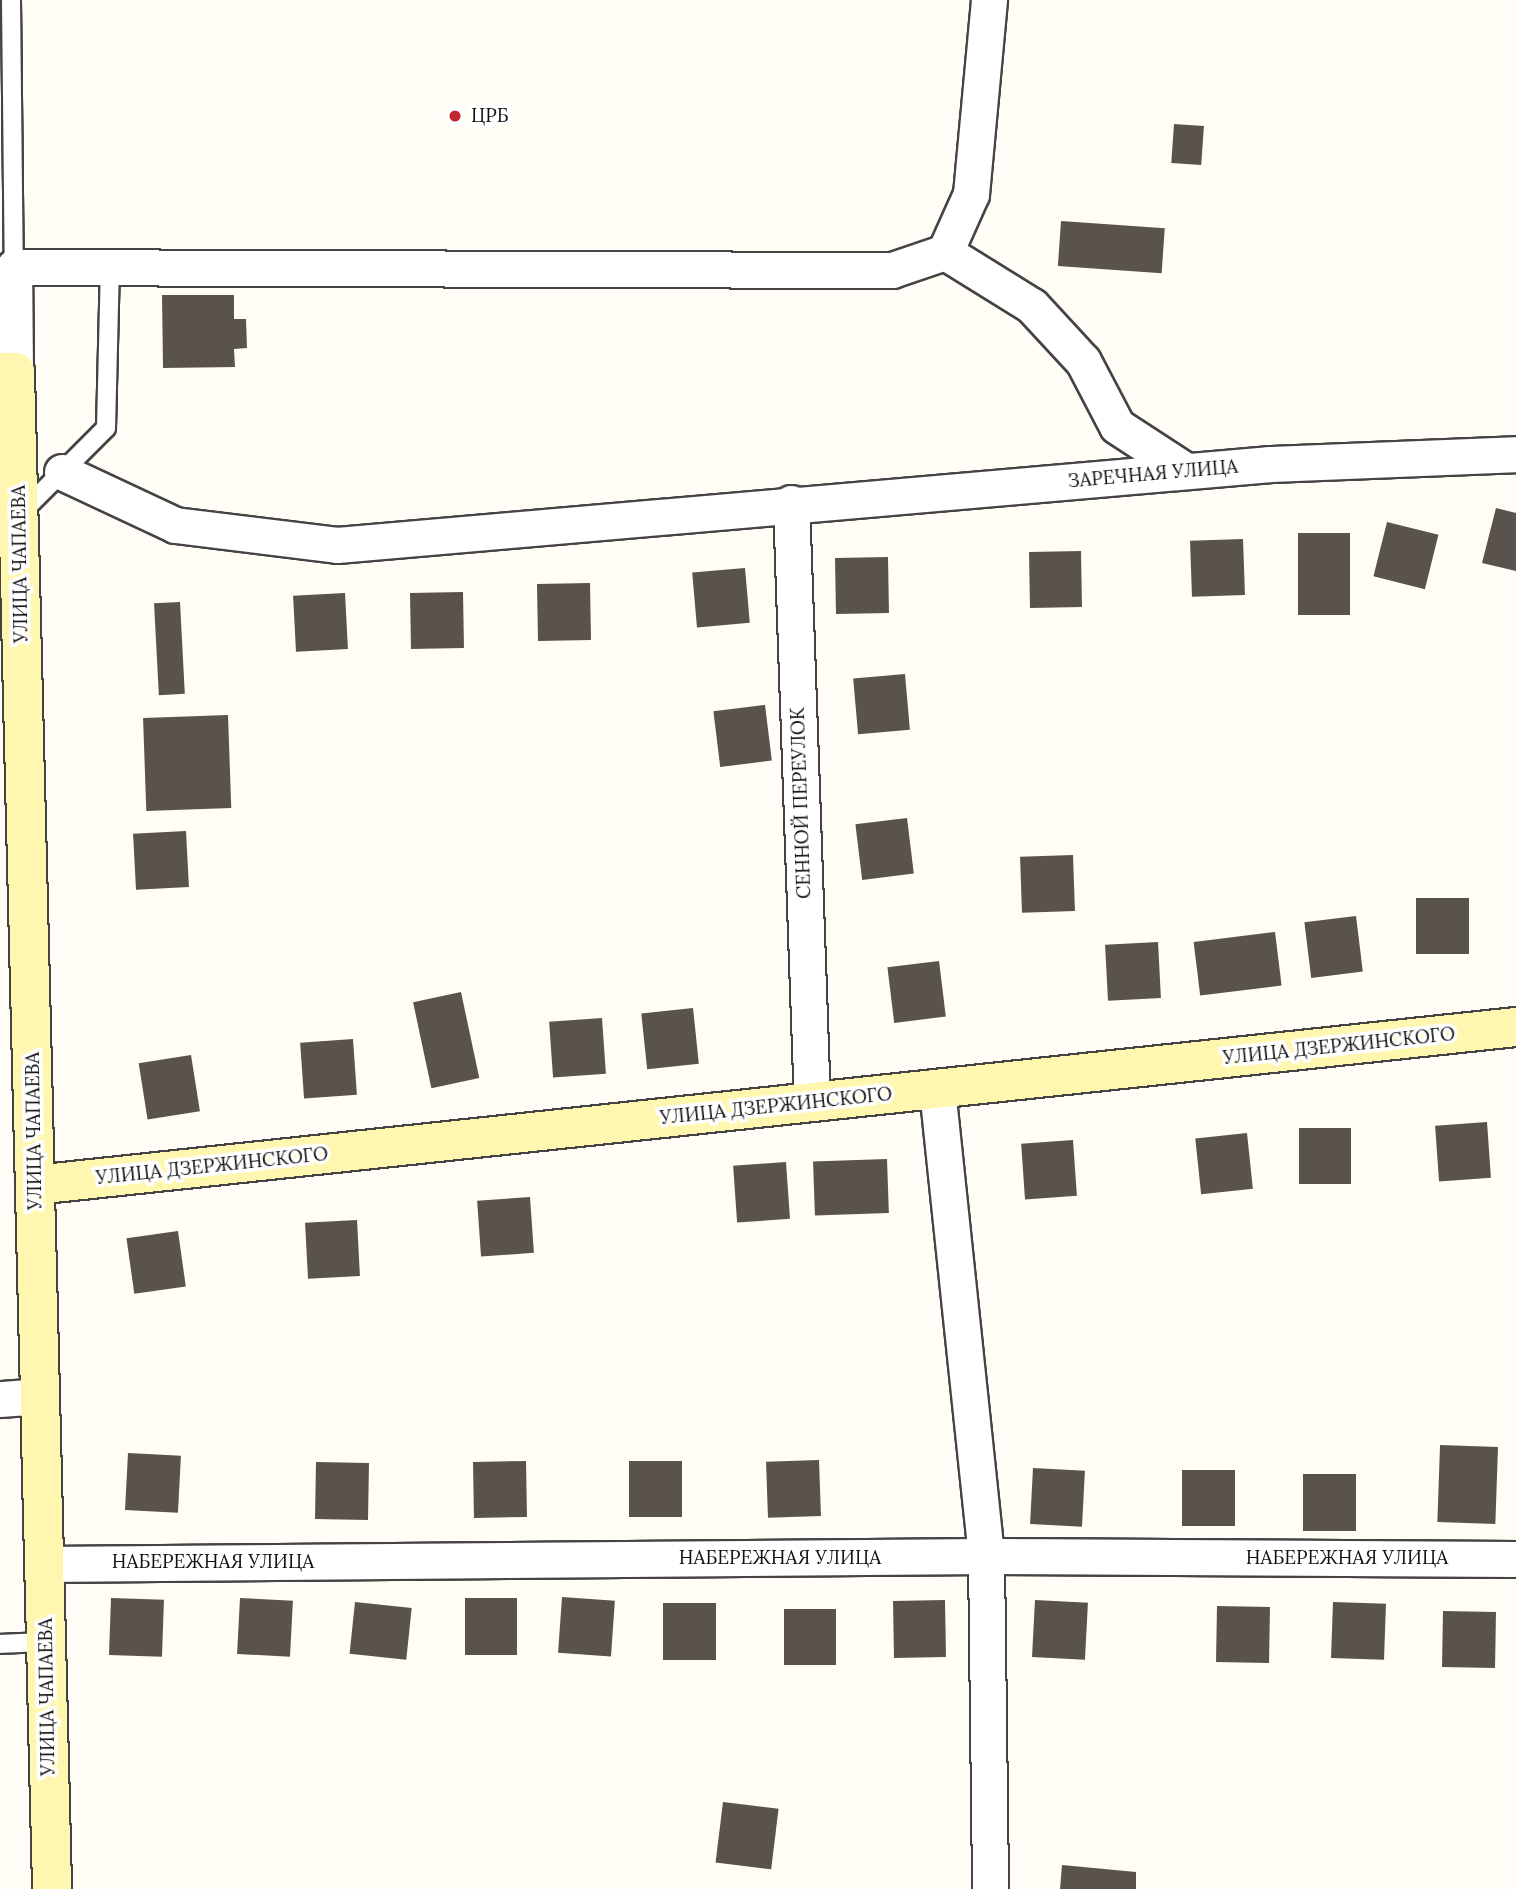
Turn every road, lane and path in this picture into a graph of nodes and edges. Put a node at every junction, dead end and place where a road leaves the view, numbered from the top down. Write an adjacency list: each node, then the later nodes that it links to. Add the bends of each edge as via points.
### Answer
1 (11, 0): 4 (lane)
2 (989, 0): 3 (street, via 971,194)
3 (945, 252): 5 (street, via 892,270); 8 (street, via 1032,306 1083,361 1117,426)
4 (14, 267): 5 (street); 6 (street)
5 (110, 267): 9 (lane, via 106,428)
6 (8, 372): 11 (street, УЛИЦА ЧАПАЕВА)
7 (1516, 454): 8 (street, ЗАРЕЧНАЯ УЛИЦА)
8 (1186, 471): 10 (street, ЗАРЕЧНАЯ УЛИЦА)
9 (62, 472): 10 (street, ЗАРЕЧНАЯ УЛИЦА, via 175,525 337,545); 11 (lane)
10 (791, 503): 14 (street, СЕННОЙ ПЕРЕУЛОК)
11 (19, 516): 15 (street, УЛИЦА ЧАПАЕВА)
12 (1516, 1027): 13 (street, УЛИЦА ДЗЕРЖИНСКОГО)
13 (937, 1089): 14 (street, УЛИЦА ДЗЕРЖИНСКОГО); 18 (street)
14 (812, 1102): 15 (street, УЛИЦА ДЗЕРЖИНСКОГО)
15 (35, 1185): 16 (street, УЛИЦА ЧАПАЕВА)
16 (40, 1396): 17 (street); 20 (street, УЛИЦА ЧАПАЕВА)
17 (0, 1399)
18 (986, 1556): 19 (street, НАБЕРЕЖНАЯ УЛИЦА); 20 (street, НАБЕРЕЖНАЯ УЛИЦА); 24 (street)
19 (1516, 1559)
20 (44, 1563): 21 (street, УЛИЦА ЧАПАЕВА)
21 (46, 1642): 22 (lane); 23 (street, УЛИЦА ЧАПАЕВА)
22 (0, 1644)
23 (52, 1889)
24 (990, 1889)

